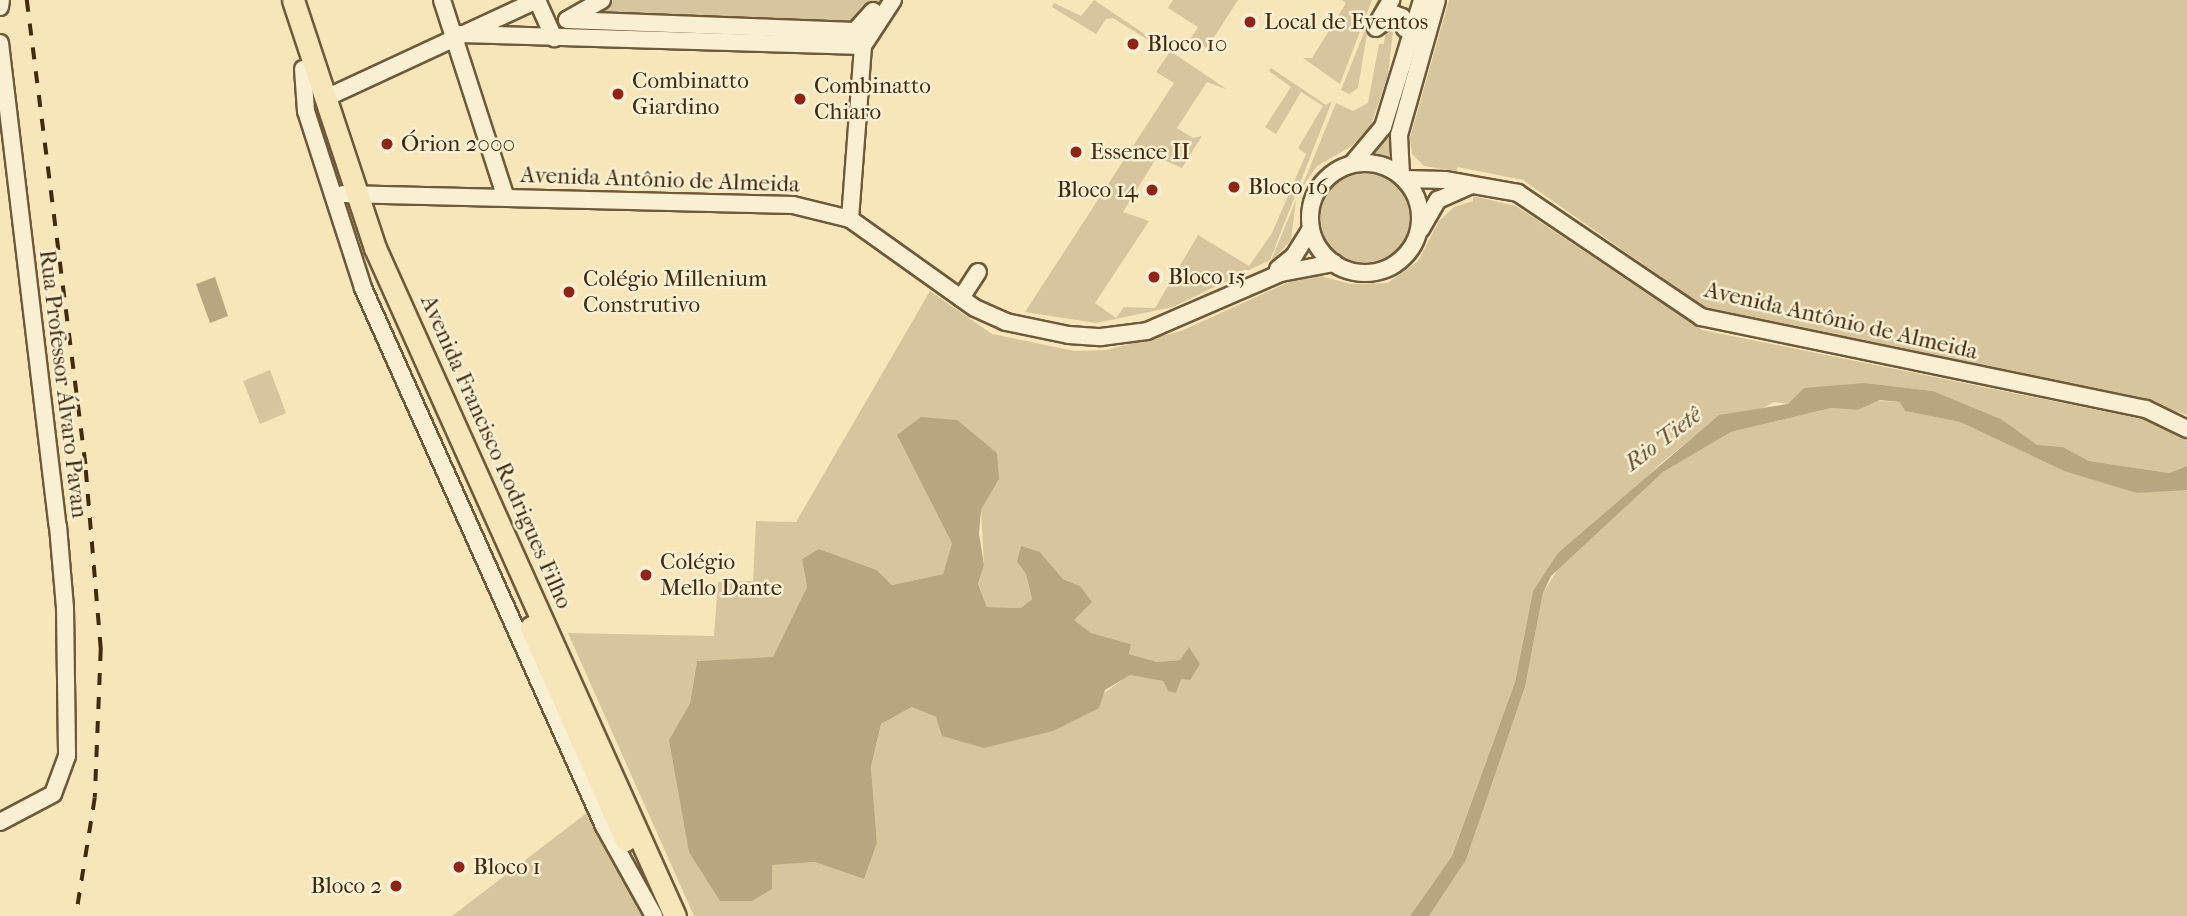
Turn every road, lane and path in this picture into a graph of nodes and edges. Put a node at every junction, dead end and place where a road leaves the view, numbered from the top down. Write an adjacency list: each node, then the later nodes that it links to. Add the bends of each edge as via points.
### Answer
1 (1, 0): 13 (street)
2 (281, 0): 20 (main road, Avenida Francisco Rodrigues Filho)
3 (293, 0): 22 (main road, Avenida Francisco Rodrigues Filho)
4 (442, 0): 15 (street)
5 (537, 0): 15 (street); 16 (street)
6 (602, 0): 7 (street, via 567,20 855,30 864,26)
7 (880, 0)
8 (893, 0): 18 (street)
9 (1391, 0): 14 (street, via 1376,28 1394,14 1402,17)
10 (1409, 0): 14 (street)
11 (1422, 0): 19 (street)
12 (1437, 0): 24 (street, via 1399,135)
13 (0, 7)
14 (1405, 29): 19 (street)
15 (457, 35): 16 (street); 22 (street); 27 (street)
16 (554, 38): 18 (street)
17 (0, 43): 21 (street, Rua Professor Álvaro Pavan)
18 (863, 46): 28 (street)
19 (1402, 68): 23 (street, via 1383,127)
20 (303, 69): 26 (main road, Avenida Francisco Rodrigues Filho); 37 (street, via 306,111 363,288 604,826)
21 (1, 80): 36 (street, Rua Professor Álvaro Pavan, via 58,526 65,608 67,756 53,794)
22 (326, 98): 26 (main road, Avenida Francisco Rodrigues Filho)
23 (1352, 164): 24 (street, Avenida Antônio de Almeida, via 1379,164); 29 (street, Avenida Antônio de Almeida, via 1337,170 1315,196)
24 (1403, 177): 25 (street, Avenida Antônio de Almeida); 30 (street, via 1419,204)
25 (1472, 186): 30 (street, Avenida Antônio de Almeida, via 1438,200); 35 (street, Avenida Antônio de Almeida, via 1504,189 1534,202 1701,317 2146,409)
26 (350, 195): 27 (street, Avenida Antônio de Almeida); 38 (main road, Avenida Francisco Rodrigues Filho, via 366,260); 39 (main road, Avenida Francisco Rodrigues Filho)
27 (506, 198): 28 (street, Avenida Antônio de Almeida, via 793,205)
28 (850, 219): 34 (street, Avenida Antônio de Almeida)
29 (1311, 229): 31 (street); 33 (street, Avenida Antônio de Almeida, via 1294,256)
30 (1419, 232): 31 (street, Avenida Antônio de Almeida, via 1403,258 1377,272 1347,270)
31 (1334, 263): 33 (street, Avenida Antônio de Almeida)
32 (978, 272): 34 (street)
33 (1265, 279): 34 (street, Avenida Antônio de Almeida, via 1180,319 1124,335 1036,329 1006,322)
34 (961, 298)
35 (2187, 429)
36 (0, 822)
37 (654, 916)
38 (660, 916)
39 (675, 916)

